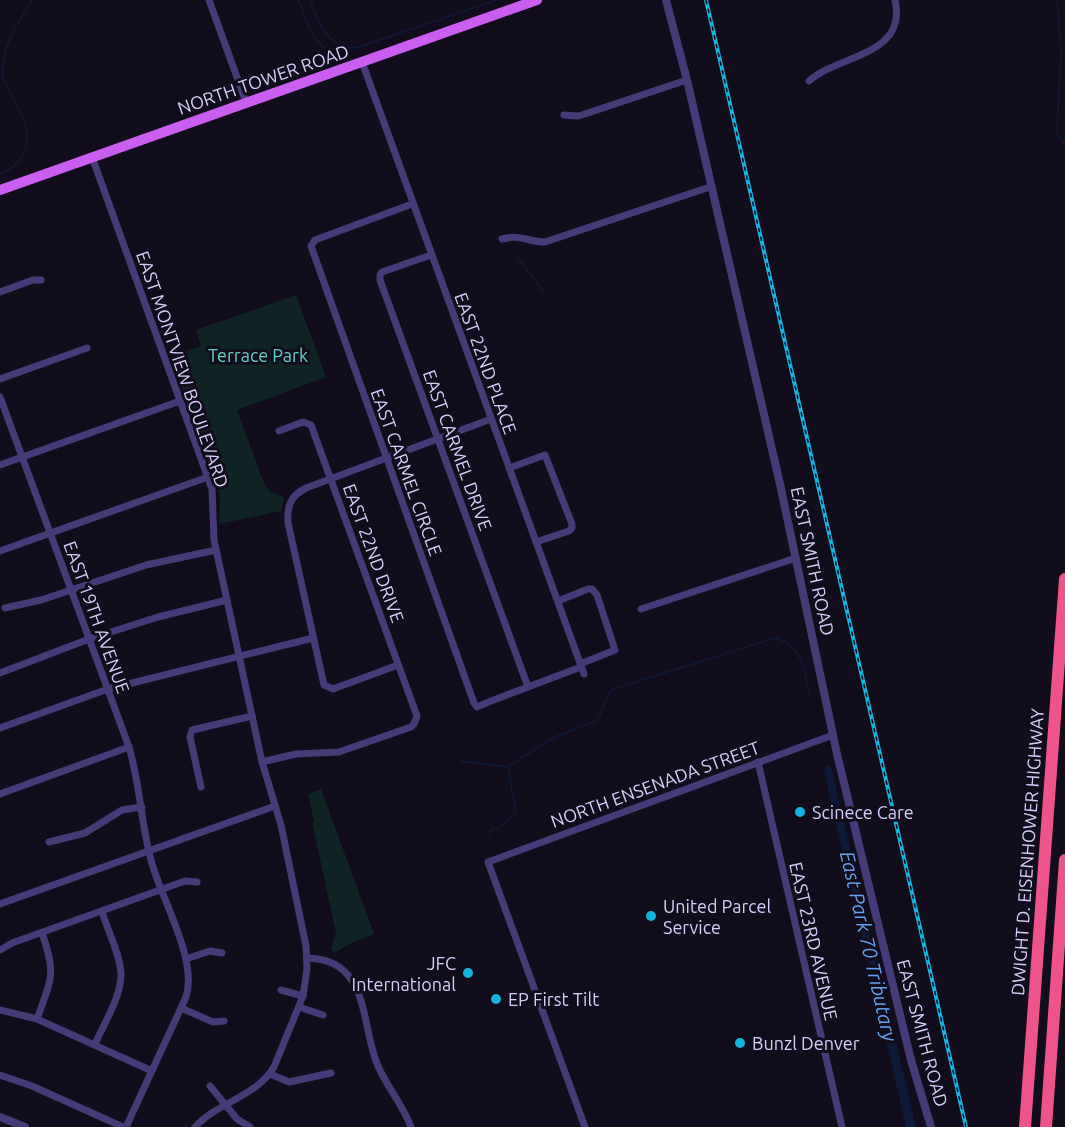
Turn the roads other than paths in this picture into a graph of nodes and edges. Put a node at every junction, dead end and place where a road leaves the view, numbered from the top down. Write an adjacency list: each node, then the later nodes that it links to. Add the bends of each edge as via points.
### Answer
1 (209, 0): 8 (street)
2 (537, 0): 5 (main road, NORTH TOWER ROAD)
3 (666, 0): 6 (street, EAST SMITH ROAD)
4 (895, 0): 7 (street, via 897,19 885,41)
5 (362, 62): 8 (main road, NORTH TOWER ROAD); 13 (street, EAST 22ND PLACE)
6 (687, 81): 9 (street, via 578,116); 11 (street, EAST SMITH ROAD)
7 (809, 81)
8 (246, 102): 10 (main road, NORTH TOWER ROAD)
9 (564, 114)
10 (92, 157): 12 (main road, NORTH TOWER ROAD); 21 (street, EAST MONTVIEW BOULEVARD)
11 (710, 186): 14 (street, via 544,242 521,237); 35 (street, EAST SMITH ROAD)
12 (0, 190)
13 (412, 204): 15 (street, EAST 22ND PLACE); 26 (street, EAST CARMEL CIRCLE, via 315,240 311,246)
14 (502, 239)
15 (431, 255): 22 (street, EAST 22ND PLACE); 24 (street, EAST CARMEL DRIVE, via 382,272 380,280)
16 (40, 280): 17 (street)
17 (0, 292)
18 (87, 348): 19 (street)
19 (0, 379)
20 (0, 397): 25 (street, EAST 19TH AVENUE)
21 (180, 401): 25 (street); 29 (street, EAST MONTVIEW BOULEVARD)
22 (491, 419): 24 (street); 28 (street, EAST 22ND PLACE)
23 (279, 431): 30 (street, EAST 22ND DRIVE, via 309,423)
24 (438, 439): 26 (street); 48 (street, EAST CARMEL DRIVE)
25 (22, 457): 27 (street); 31 (street, EAST 19TH AVENUE)
26 (386, 458): 30 (street); 48 (street, EAST CARMEL CIRCLE, via 474,703 477,707)
27 (0, 465)
28 (509, 468): 32 (street, EAST 22ND PLACE); 32 (street, via 545,455 572,524 569,531)
29 (208, 477): 31 (street); 33 (street, EAST MONTVIEW BOULEVARD)
30 (331, 479): 42 (street, via 298,492 288,508); 45 (street, EAST 22ND DRIVE)
31 (50, 534): 34 (street); 37 (street, EAST 19TH AVENUE)
32 (536, 542): 39 (street, EAST 22ND PLACE)
33 (216, 550): 37 (street, via 146,565); 38 (street, EAST MONTVIEW BOULEVARD)
34 (0, 551)
35 (796, 558): 41 (street); 52 (street, EAST SMITH ROAD)
36 (1065, 579): 96 (highway, DWIGHT D. EISENHOWER HIGHWAY)
37 (71, 590): 40 (street); 43 (street, EAST 19TH AVENUE)
38 (227, 600): 43 (street); 44 (street, EAST MONTVIEW BOULEVARD)
39 (558, 601): 46 (street, EAST 22ND PLACE); 46 (street, EAST CARMEL CIRCLE, via 588,589 597,595 615,650)
40 (5, 608)
41 (641, 609)
42 (313, 638): 44 (street); 45 (street, via 327,688)
43 (89, 639): 47 (street); 49 (street, EAST 19TH AVENUE)
44 (239, 656): 49 (street); 50 (street, EAST MONTVIEW BOULEVARD)
45 (398, 665): 54 (street, EAST 22ND DRIVE, via 417,716 414,724 339,752 296,754)
46 (582, 668): 48 (street, EAST CARMEL CIRCLE)
47 (0, 673)
48 (528, 687)
49 (108, 689): 51 (street); 53 (street, EAST 19TH AVENUE)
50 (252, 716): 54 (street, EAST MONTVIEW BOULEVARD); 56 (street, via 192,730 190,737)
51 (0, 728)
52 (833, 735): 55 (street, NORTH ENSENADA STREET); 95 (street, EAST SMITH ROAD, via 911,1060)
53 (129, 747): 57 (street); 59 (street, EAST 19TH AVENUE)
54 (262, 762): 58 (street, EAST MONTVIEW BOULEVARD)
55 (758, 762): 93 (street, NORTH ENSENADA STREET, via 488,862); 94 (street, EAST 23RD AVENUE)
56 (201, 787)
57 (0, 794)
58 (275, 806): 61 (street); 70 (street, EAST MONTVIEW BOULEVARD)
59 (142, 807): 60 (street, via 122,810 85,833); 61 (street, EAST 19TH AVENUE)
60 (49, 842)
61 (149, 851): 64 (street, EAST 19TH AVENUE); 65 (street)
62 (1065, 860): 97 (highway)
63 (197, 882): 64 (street, via 185,881)
64 (161, 889): 66 (street); 71 (street, EAST 19TH AVENUE)
65 (1, 901)
66 (102, 912): 67 (street); 80 (street, via 119,962 120,981)
67 (42, 933): 68 (street); 78 (street, via 52,972)
68 (0, 950)
69 (222, 953): 71 (street, via 210,951)
70 (307, 958): 73 (street, EAST MONTVIEW BOULEVARD); 92 (street, via 334,963 354,984 376,1061)
71 (186, 959): 75 (street, EAST 19TH AVENUE, via 189,986)
72 (281, 990): 73 (street)
73 (303, 996): 74 (street, EAST MONTVIEW BOULEVARD)
74 (299, 1007): 77 (street); 83 (street, EAST MONTVIEW BOULEVARD)
75 (181, 1008): 79 (street, via 213,1022); 81 (street, EAST 19TH AVENUE)
76 (0, 1010): 78 (street)
77 (323, 1015)
78 (37, 1019): 80 (street)
79 (224, 1022)
80 (94, 1044): 81 (street)
81 (152, 1071): 89 (street, EAST 19TH AVENUE)
82 (331, 1073): 83 (street, via 289,1082)
83 (270, 1074): 86 (street)
84 (0, 1075): 89 (street)
85 (210, 1086): 86 (street)
86 (226, 1106): 90 (street); 91 (street)
87 (0, 1117): 88 (street)
88 (25, 1127)
89 (124, 1127)
90 (195, 1127)
91 (250, 1127)
92 (411, 1127)
93 (585, 1127)
94 (842, 1127)
95 (931, 1127)
96 (1025, 1127)
97 (1046, 1127)

